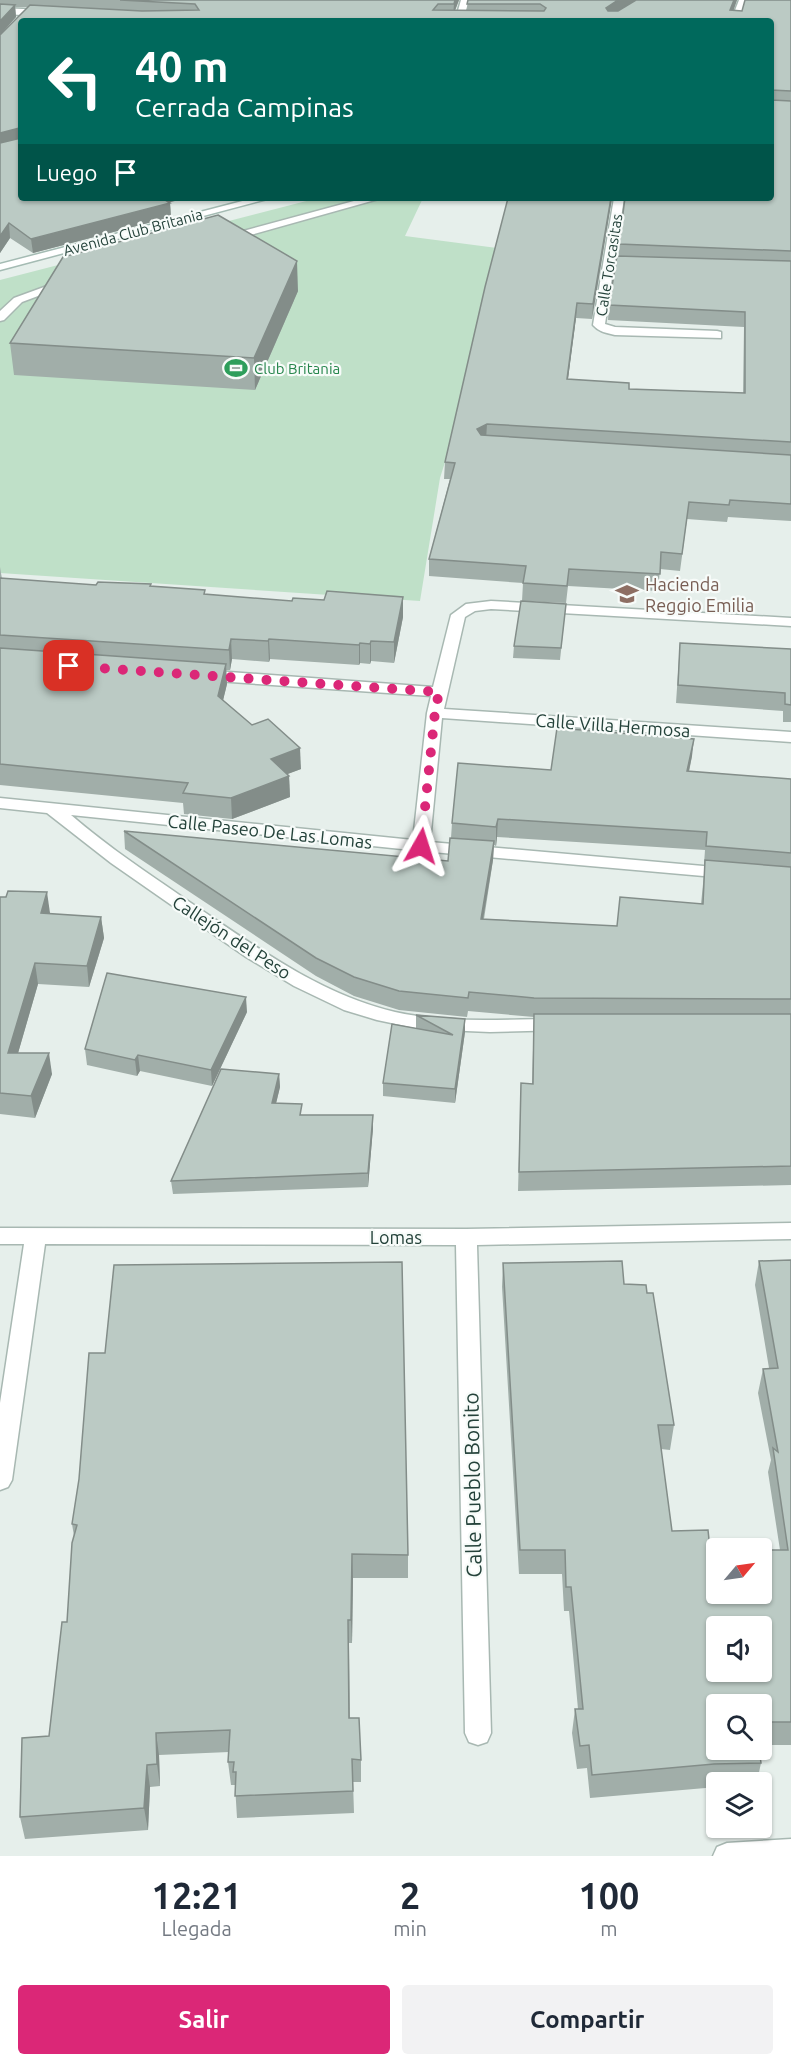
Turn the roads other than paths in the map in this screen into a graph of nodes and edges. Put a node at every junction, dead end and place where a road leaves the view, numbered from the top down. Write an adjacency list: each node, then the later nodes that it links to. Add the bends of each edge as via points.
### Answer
1 (465, 0): 7 (street)
2 (743, 0): 8 (street)
3 (0, 11): 4 (street)
4 (27, 12): 5 (street); 6 (street)
5 (51, 14)
6 (22, 18)
7 (460, 18)
8 (736, 18)
9 (254, 201): 13 (street, Avenida Club Britania)
10 (366, 201): 12 (street)
11 (619, 201): 16 (street, Calle Torcasitas, via 615,265 599,325 615,332)
12 (209, 243)
13 (0, 267)
14 (74, 279): 15 (street, via 18,300)
15 (0, 317)
16 (717, 335)
17 (791, 622): 19 (street, via 471,607 458,615)
18 (190, 675): 19 (street)
19 (439, 692): 20 (street)
20 (435, 712): 21 (street, Calle Villa Hermosa); 24 (street)
21 (791, 737)
22 (0, 803): 23 (street, Calle Paseo De Las Lomas)
23 (53, 809): 24 (street, Calle Paseo De Las Lomas); 26 (street, Callejón del Peso, via 90,841 258,958 326,994 378,1014 427,1022)
24 (421, 846): 25 (street, Calle Paseo De Las Lomas)
25 (743, 874)
26 (580, 1025)
27 (791, 1231): 30 (street, Lomas)
28 (0, 1236): 29 (street, Lomas)
29 (36, 1236): 30 (street, Lomas); 31 (street)
30 (466, 1237): 32 (street, Calle Pueblo Bonito)
31 (0, 1480)
32 (478, 1733)
33 (791, 1852): 34 (street)
34 (727, 1856)

